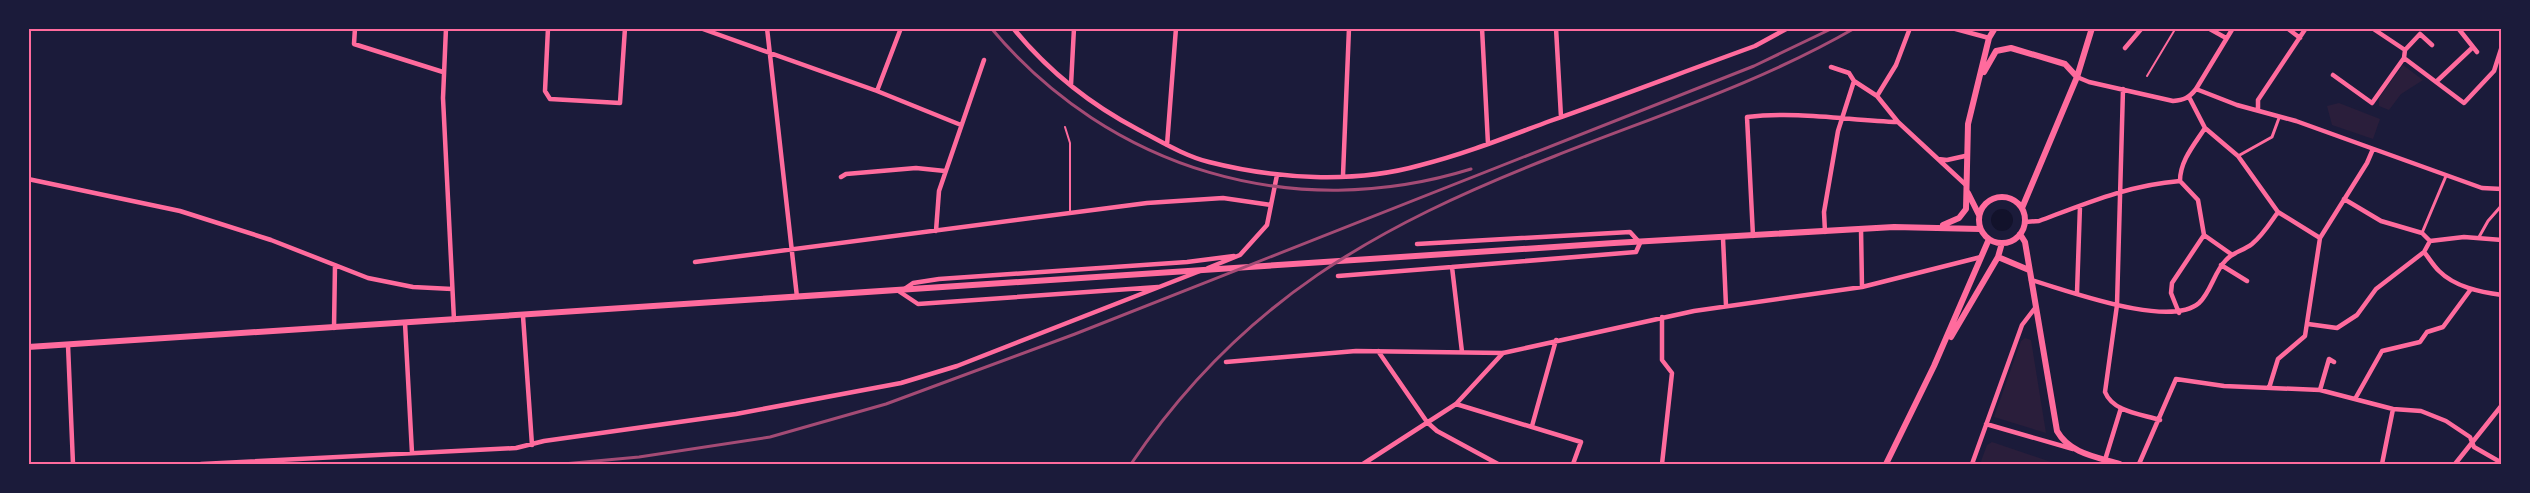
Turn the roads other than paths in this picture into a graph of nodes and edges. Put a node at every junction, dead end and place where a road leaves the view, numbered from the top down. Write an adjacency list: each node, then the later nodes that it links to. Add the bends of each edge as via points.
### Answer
1 (355, 28): 41 (street, via 354,44)
2 (446, 28): 41 (street)
3 (548, 28): 4 (street, via 545,91 550,99 620,103)
4 (625, 28)
5 (700, 28): 34 (street)
6 (767, 28): 34 (street)
7 (901, 28): 51 (street)
8 (1013, 28): 48 (street, via 1029,48)
9 (1074, 28): 48 (street)
10 (1176, 28): 63 (street)
11 (1349, 28): 70 (street)
12 (1482, 28): 62 (street)
13 (1556, 28): 55 (street)
14 (1788, 28): 55 (street, via 1755,46)
15 (1910, 28): 52 (street, via 1892,74)
16 (1952, 28): 27 (street)
17 (1995, 28): 27 (main road)
18 (2092, 28): 45 (main road)
19 (2142, 28): 32 (street)
20 (2208, 28): 28 (street)
21 (2232, 28): 28 (street)
22 (2288, 28): 29 (street)
23 (2306, 28): 29 (street)
24 (2372, 28): 33 (street)
25 (2458, 28): 47 (street, via 2474,50)
26 (2174, 31): 44 (lane)
27 (1989, 38): 43 (main road)
28 (2226, 38): 50 (street)
29 (2300, 38): 54 (street, via 2258,100)
30 (2432, 45): 33 (street, via 2420,34)
31 (2502, 46): 36 (street)
32 (2125, 48)
33 (2405, 50): 35 (street)
34 (770, 55): 51 (street); 106 (street)
35 (2404, 58): 42 (street, via 2372,103); 47 (street)
36 (2499, 59): 39 (street)
37 (984, 60): 59 (street)
38 (2489, 60): 39 (street)
39 (2495, 64): 47 (street, via 2494,71 2464,103)
40 (1831, 67): 46 (street, via 1849,73)
41 (443, 72): 122 (street)
42 (2333, 75)
43 (1981, 76): 45 (main road, via 1996,51 2011,48 2065,64); 65 (main road, via 1968,124)
44 (2147, 76)
45 (2078, 77): 49 (street); 83 (main road)
46 (1854, 81): 52 (street); 57 (street)
47 (2436, 82)
48 (1071, 85): 63 (street, via 1112,116)
49 (2123, 89): 53 (street, via 2173,101); 77 (street)
50 (2196, 89): 53 (street); 54 (street)
51 (877, 91): 59 (street)
52 (1877, 96): 58 (street)
53 (2189, 97): 61 (street)
54 (2258, 110): 56 (street)
55 (1561, 117): 62 (street)
56 (2279, 118): 64 (street); 66 (street, via 2272,137)
57 (1843, 120): 58 (street); 92 (street, via 1824,212); 96 (street, via 1813,115 1747,117)
58 (1898, 122): 67 (street)
59 (962, 125): 68 (street)
60 (1065, 127): 85 (lane, via 1070,143)
61 (2205, 128): 66 (street); 74 (street, via 2185,159)
62 (1488, 144): 70 (street, via 1420,166)
63 (1167, 145): 69 (street, via 1208,162)
64 (2373, 149): 71 (street); 79 (street)
65 (1965, 156): 67 (street); 75 (main road)
66 (2238, 156): 84 (street)
67 (1938, 159): 75 (street)
68 (945, 171): 72 (street, via 916,168); 91 (street, via 937,200)
69 (1277, 175): 70 (street); 80 (street)
70 (1343, 175)
71 (2446, 176): 76 (street, via 2482,188); 93 (street)
72 (841, 177)
73 (28, 179): 113 (street, via 180,211)
74 (2180, 182): 77 (street); 95 (street, via 2198,200)
75 (1966, 185): 78 (main road)
76 (2502, 189)
77 (2121, 190): 81 (street); 128 (street)
78 (1968, 193): 86 (main road); 88 (main road, via 1964,213)
79 (2344, 199): 93 (street, via 2381,221); 99 (street)
80 (1271, 205): 85 (street, via 1223,198); 109 (street, via 1267,225)
81 (2080, 206): 87 (street); 125 (street)
82 (2502, 206): 97 (street)
83 (2022, 208): 86 (main road, via 2012,199 1998,197 1986,203); 87 (main road)
84 (2278, 212): 99 (street); 108 (street, via 2252,244)
85 (1070, 213): 91 (street)
86 (1979, 215): 90 (main road)
87 (2025, 222): 94 (main road)
88 (1940, 227): 89 (main road); 90 (main road)
89 (1862, 229): 92 (main road); 121 (street)
90 (1980, 229): 100 (main road)
91 (936, 231): 106 (street)
92 (1825, 232): 96 (main road)
93 (2422, 233): 102 (street)
94 (2020, 234): 104 (main road); 116 (main road)
95 (2204, 235): 108 (street); 131 (street, via 2172,283)
96 (1753, 236): 98 (main road)
97 (2479, 237): 101 (street); 102 (street)
98 (1722, 238): 103 (main road); 129 (street)
99 (2320, 238): 136 (street)
100 (1989, 239): 104 (main road); 110 (main road)
101 (2502, 240)
102 (2430, 241): 107 (street)
103 (1640, 243): 105 (street, via 1630,232); 115 (street, via 1636,252); 124 (main road)
104 (2002, 243): 111 (main road)
105 (1417, 244)
106 (791, 249): 112 (street); 127 (street)
107 (2424, 252): 123 (street, via 2440,272); 136 (street, via 2376,289 2357,315 2337,328)
108 (2231, 254): 114 (street)
109 (1240, 255): 120 (street); 124 (street, via 939,279 913,283)
110 (1982, 257): 121 (street); 146 (main road)
111 (1998, 257): 116 (main road); 146 (main road)
112 (695, 262)
113 (335, 265): 122 (street, via 389,283); 137 (street)
114 (2221, 266): 119 (street); 131 (street, via 2200,303)
115 (1452, 267): 117 (street); 142 (street)
116 (2029, 270): 118 (main road)
117 (1338, 276)
118 (2031, 280): 125 (street); 130 (main road)
119 (2247, 281)
120 (1164, 286): 124 (street, via 918,304); 159 (street, via 957,366 901,383 736,414)
121 (1862, 287): 129 (street)
122 (452, 289): 134 (street)
123 (2471, 289): 126 (street); 149 (street, via 2443,327 2427,332 2420,342 2382,351)
124 (900, 291): 127 (main road)
125 (2077, 293): 128 (street)
126 (2502, 295)
127 (798, 298): 132 (main road)
128 (2117, 305): 131 (street); 152 (street, via 2105,392 2109,402)
129 (1726, 306): 133 (street)
130 (2035, 308): 156 (street, via 2022,325); 160 (main road, via 2052,413 2063,441)
131 (2178, 313)
132 (523, 316): 134 (main road); 159 (street)
133 (1662, 317): 138 (street); 171 (street, via 1662,360 1672,373)
134 (454, 320): 135 (main road)
135 (405, 323): 137 (main road); 161 (street)
136 (2308, 324): 147 (street, via 2302,340 2278,359)
137 (334, 328): 139 (main road)
138 (1556, 340): 143 (street); 157 (street)
139 (68, 345): 140 (main road); 165 (street)
140 (28, 347)
141 (1378, 351): 142 (street); 144 (street); 155 (street)
142 (1462, 352): 143 (street)
143 (1503, 353): 150 (street)
144 (1226, 362)
145 (2334, 362): 148 (street, via 2329,359)
146 (1934, 366): 172 (main road)
147 (2269, 388): 148 (street); 154 (street, via 2176,379)
148 (2320, 390): 149 (street)
149 (2355, 399): 153 (street)
150 (1456, 404): 155 (street); 157 (street)
151 (2502, 405): 158 (street)
152 (2121, 408): 154 (street); 163 (street)
153 (2393, 409): 158 (street, via 2421,411 2446,421); 176 (street)
154 (2160, 420): 175 (street)
155 (1427, 422): 162 (street); 167 (street)
156 (1986, 424): 160 (street); 173 (street)
157 (1532, 426): 170 (street, via 1581,442)
158 (2472, 442): 164 (street); 177 (street)
159 (532, 445): 161 (street)
160 (2073, 449): 163 (main road)
161 (412, 453): 166 (street)
162 (1486, 458): 168 (street); 169 (street)
163 (2105, 460): 174 (main road)
164 (2502, 463)
165 (72, 465)
166 (201, 465)
167 (1363, 465)
168 (1484, 465)
169 (1498, 465)
170 (1573, 465)
171 (1662, 465)
172 (1886, 465)
173 (1972, 465)
174 (2121, 465)
175 (2139, 465)
176 (2382, 465)
177 (2455, 465)

